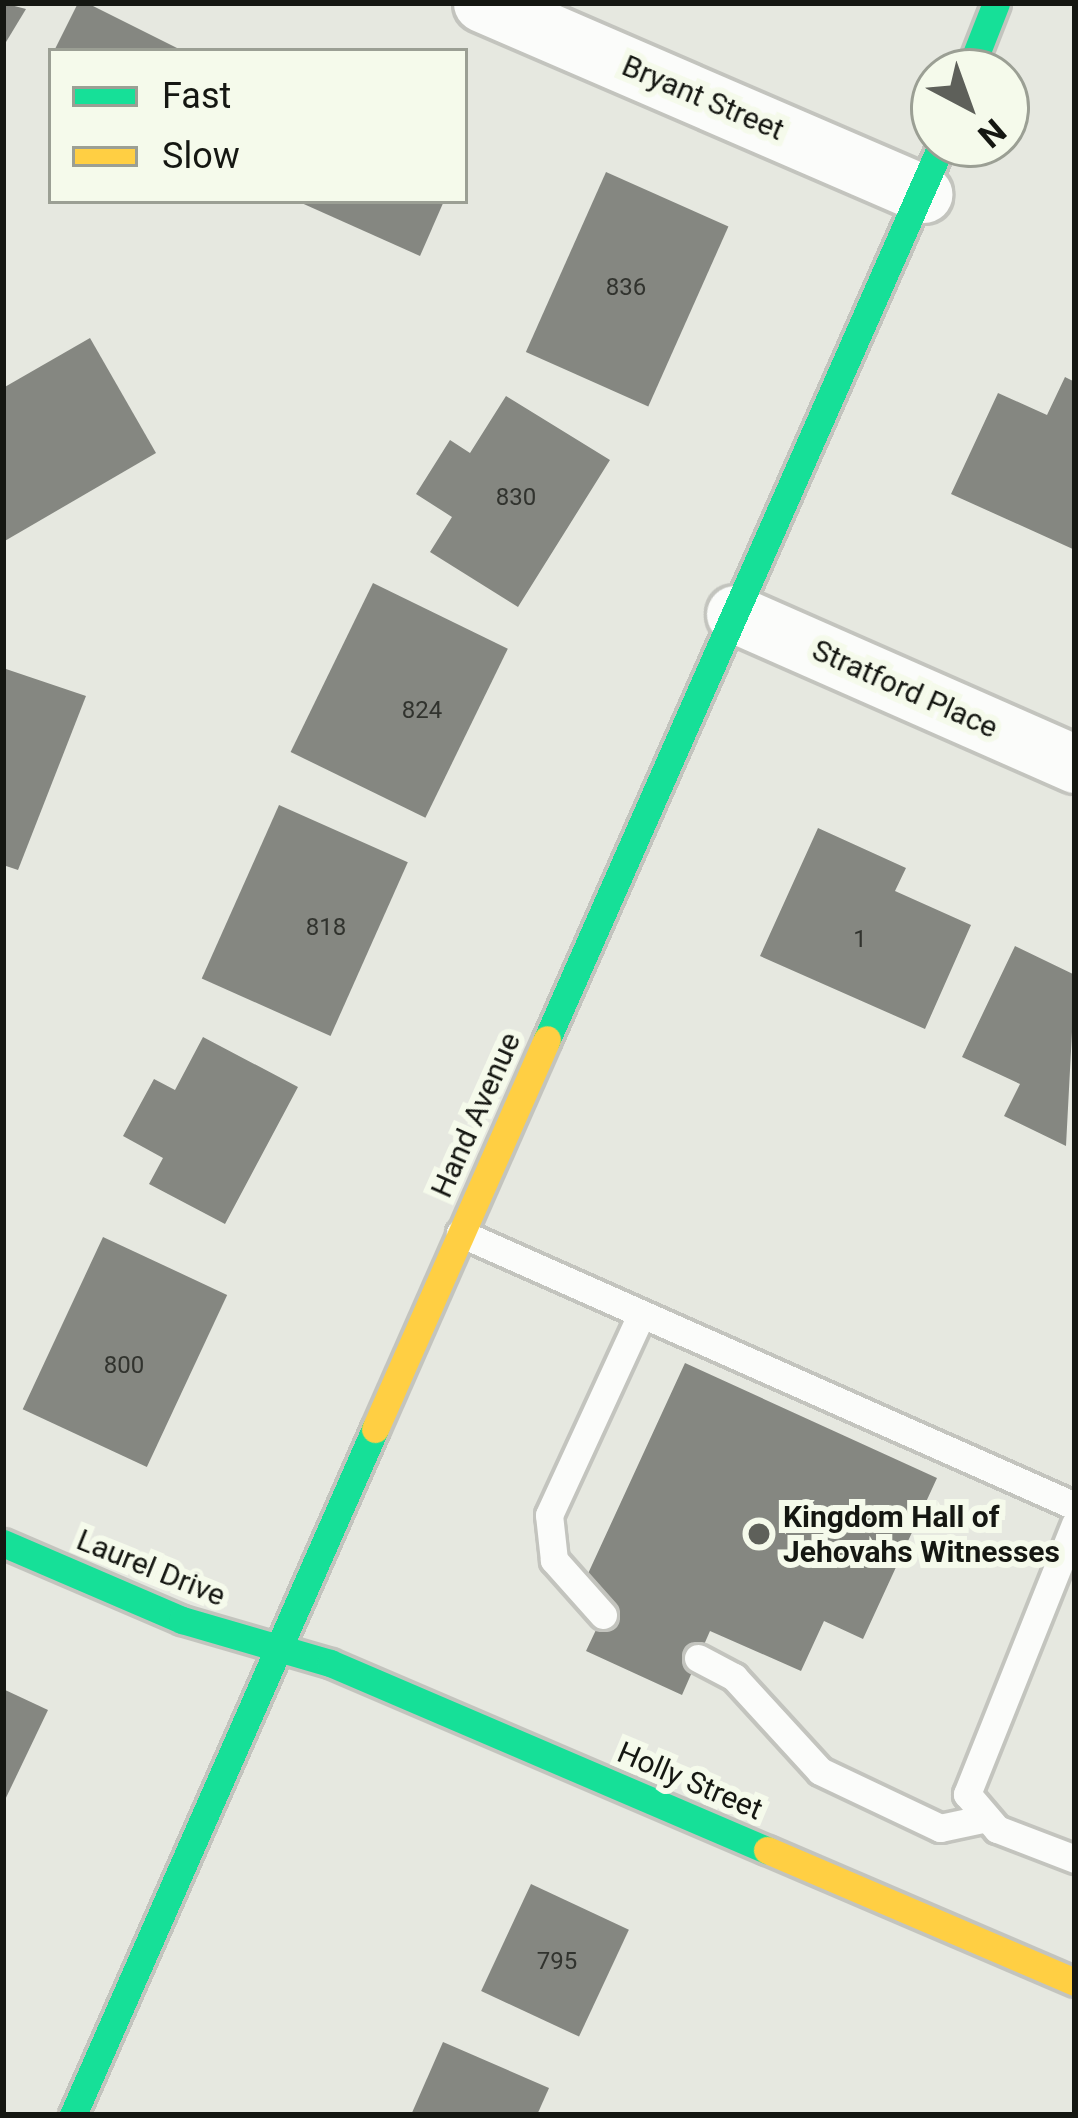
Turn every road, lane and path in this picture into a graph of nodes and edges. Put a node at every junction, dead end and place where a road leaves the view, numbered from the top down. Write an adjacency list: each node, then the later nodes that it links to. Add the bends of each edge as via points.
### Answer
1 (482, 3): 4 (street, Bryant Street)
2 (996, 3): 3 (street)
3 (978, 48)
4 (933, 169): 5 (street, Hand Avenue)
5 (735, 614): 6 (street, Stratford Place); 7 (street, Hand Avenue)
6 (1075, 764)
7 (460, 1233): 8 (lane); 13 (street, Hand Avenue)
8 (640, 1316): 9 (lane); 12 (lane, via 548,1515 554,1560)
9 (1075, 1506)
10 (1075, 1523): 15 (lane, via 967,1794)
11 (3, 1543): 13 (street, Laurel Drive)
12 (603, 1615)
13 (276, 1651): 17 (street, Holly Street, via 330,1663); 18 (street, Hand Avenue)
14 (698, 1658): 15 (lane, via 734,1677 820,1772 940,1828)
15 (987, 1818): 16 (lane)
16 (1075, 1859)
17 (1075, 1982)
18 (73, 2115)

